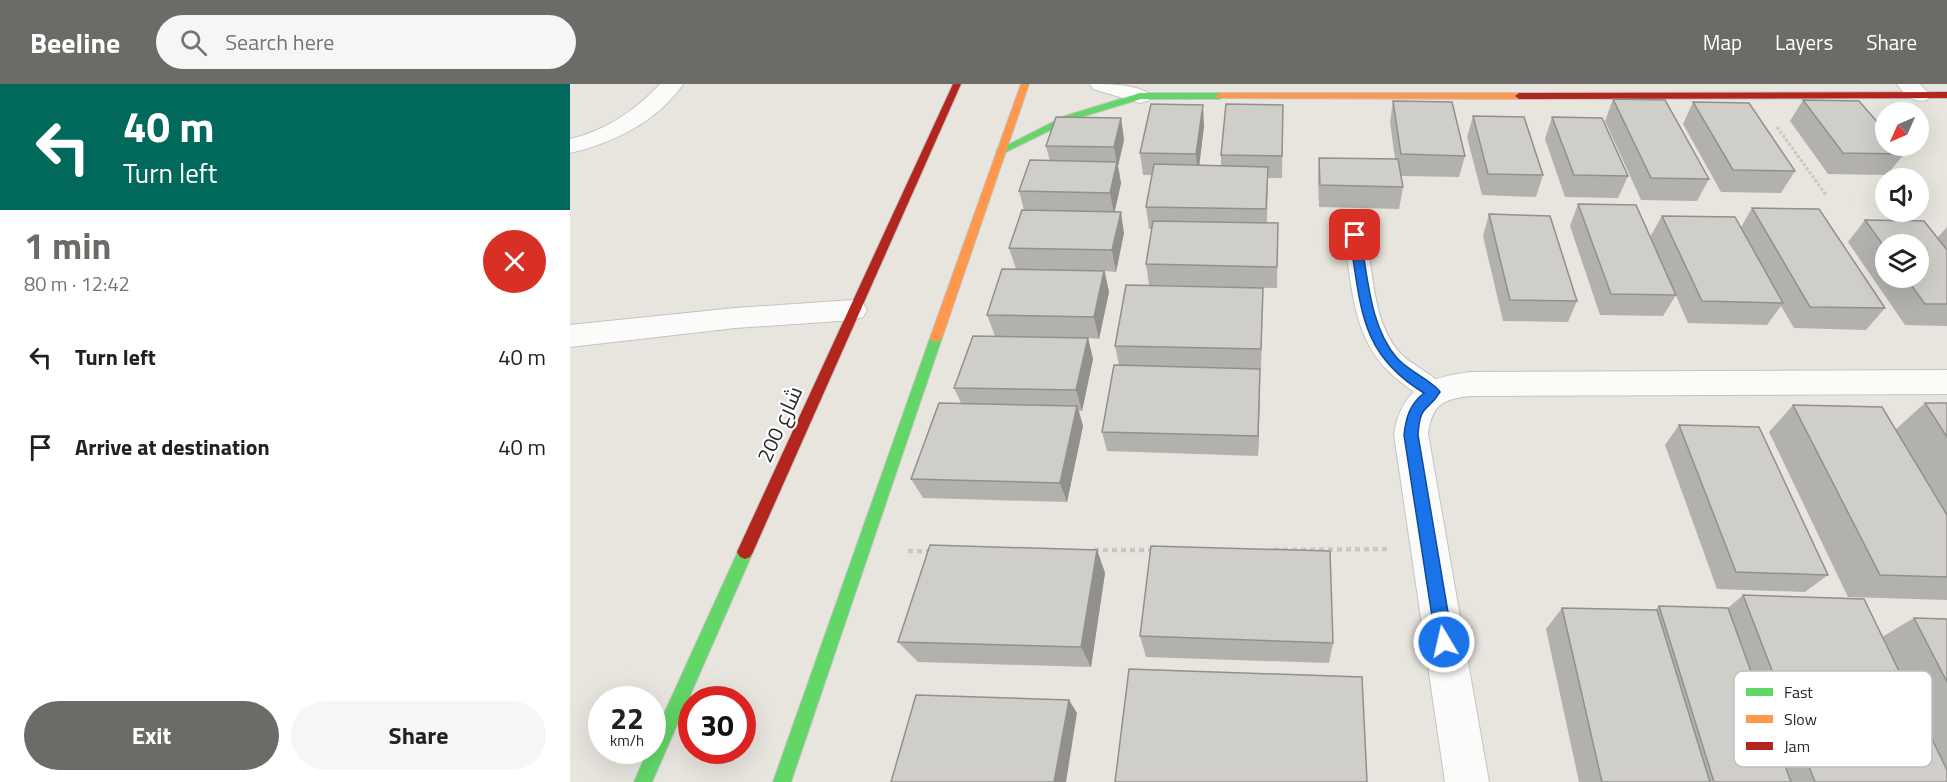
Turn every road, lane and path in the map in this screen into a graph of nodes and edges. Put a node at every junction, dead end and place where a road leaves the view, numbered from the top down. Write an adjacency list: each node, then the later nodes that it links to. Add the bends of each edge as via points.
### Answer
1 (672, 84): 11 (street, via 634,119 607,134)
2 (957, 84): 15 (street, شارع 200)
3 (1025, 84): 12 (street)
4 (1101, 84): 10 (street)
5 (1913, 89): 8 (street); 9 (street)
6 (1356, 90): 7 (street); 10 (street)
7 (1689, 90): 9 (street)
8 (1947, 94)
9 (1754, 95): 13 (path)
10 (1140, 96): 12 (street, via 1068,118)
11 (570, 146)
12 (1001, 152): 23 (street)
13 (1826, 195)
14 (1355, 235): 18 (lane, via 1372,329 1394,363)
15 (853, 310): 16 (street); 25 (street, شارع 200)
16 (570, 336)
17 (1947, 382): 18 (street, via 1471,384)
18 (1434, 392): 19 (street, via 1412,417 1411,435)
19 (1430, 549): 22 (path); 27 (street)
20 (1087, 550): 21 (path)
21 (1158, 550)
22 (1264, 550)
23 (862, 551): 24 (path); 26 (street)
24 (933, 551)
25 (643, 782)
26 (782, 782)
27 (1467, 782)

